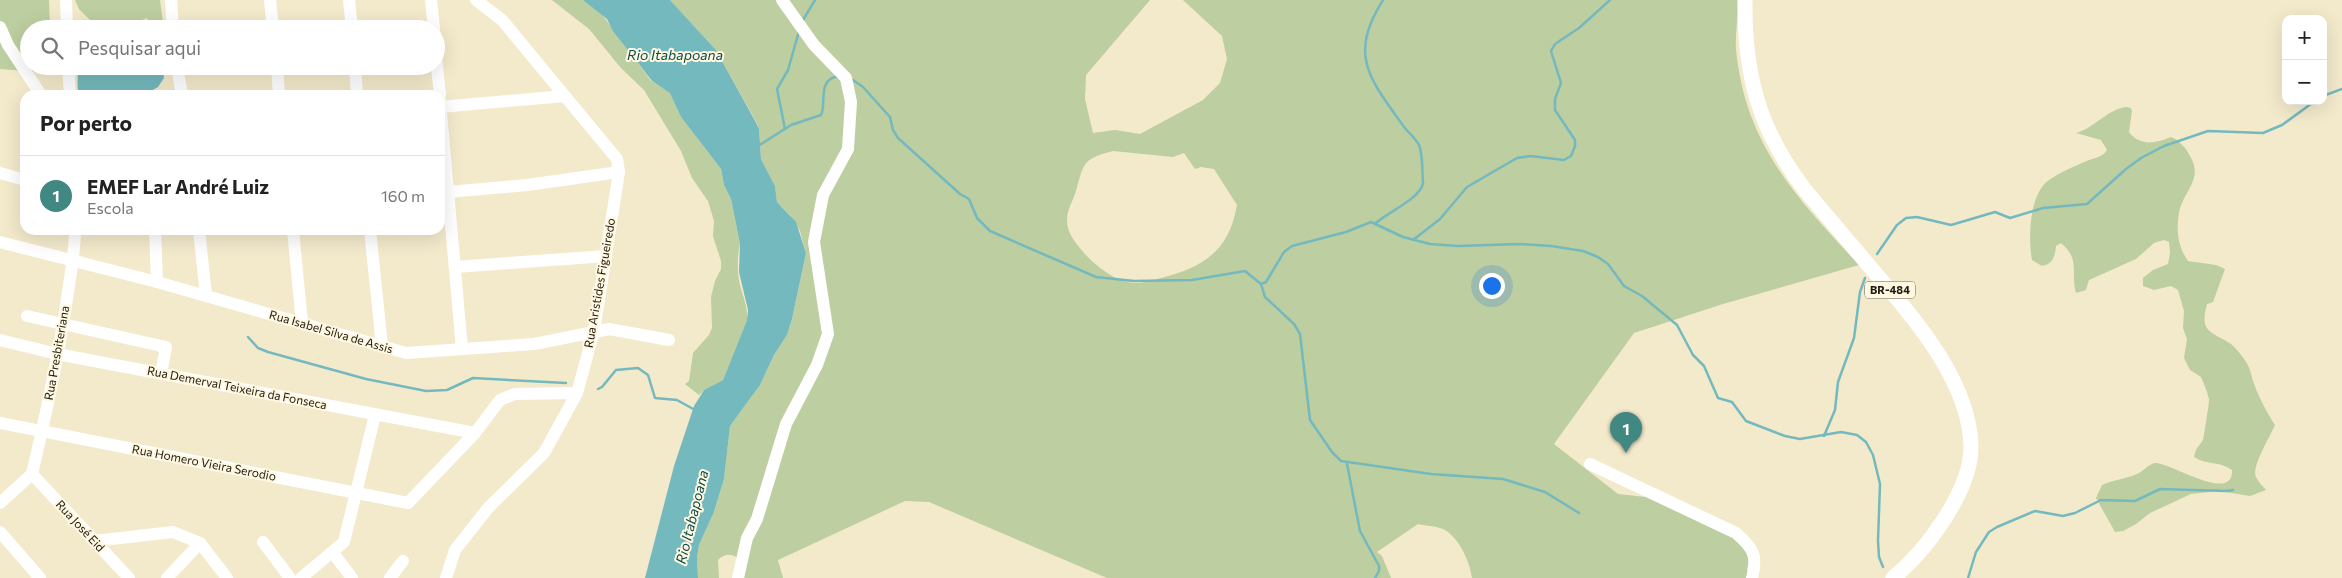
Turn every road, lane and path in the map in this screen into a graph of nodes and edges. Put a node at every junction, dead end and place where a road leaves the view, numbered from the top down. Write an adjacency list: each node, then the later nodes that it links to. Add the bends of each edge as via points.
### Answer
1 (66, 0): 9 (street)
2 (171, 0): 10 (street)
3 (270, 0): 11 (street)
4 (349, 0): 12 (street)
5 (431, 0): 13 (street)
6 (476, 0): 28 (street, via 502,20)
7 (782, 0): 80 (street, via 814,46 846,78 851,102 848,149 823,195 814,242 828,334 817,365 786,424 757,519 747,538)
8 (1745, 0): 82 (main road, BR-484, via 1744,33 1750,75 1767,128 1778,149 1805,190 1927,338 1950,376 1966,418 1971,446 1969,466 1962,484 1923,548)
9 (67, 20)
10 (172, 20)
11 (272, 20)
12 (351, 20)
13 (433, 20)
14 (0, 27): 15 (street)
15 (20, 64)
16 (28, 75): 22 (street)
17 (69, 75): 23 (street)
18 (179, 75): 24 (street)
19 (278, 75): 25 (street)
20 (356, 75): 26 (street)
21 (438, 75): 27 (street)
22 (38, 90)
23 (70, 90)
24 (181, 90)
25 (279, 90)
26 (357, 90)
27 (439, 90)
28 (565, 96): 29 (street); 31 (street, via 617,159)
29 (445, 107)
30 (445, 160): 34 (street)
31 (619, 172): 34 (street); 41 (street, Rua Aristides Figueiredo)
32 (0, 173): 33 (street)
33 (20, 179)
34 (448, 192): 43 (street)
35 (75, 235): 42 (street, Rua Presbiteriana)
36 (155, 235): 44 (street)
37 (200, 235): 45 (street)
38 (293, 235): 47 (street)
39 (371, 235): 52 (street)
40 (0, 242): 42 (street, Rua Isabel Silva de Assis)
41 (606, 256): 43 (street); 49 (street, Rua Aristides Figueiredo)
42 (72, 261): 44 (street, Rua Isabel Silva de Assis); 48 (street, Rua Presbiteriana)
43 (455, 268): 53 (street)
44 (157, 282): 45 (street, Rua Isabel Silva de Assis)
45 (206, 296): 47 (street, Rua Isabel Silva de Assis)
46 (27, 316): 48 (street)
47 (302, 323): 52 (street, Rua Isabel Silva de Assis)
48 (63, 324): 54 (street, Rua Presbiteriana); 55 (street, via 166,347)
49 (594, 331): 51 (street, Rua Isabel Silva de Assis, via 609,329); 53 (street, Rua Isabel Silva de Assis, via 534,344); 56 (street, Rua Aristides Figueiredo)
50 (0, 340): 54 (street, Rua Demerval Teixeira da Fonseca)
51 (669, 340)
52 (382, 346): 53 (street, Rua Isabel Silva de Assis, via 406,353)
53 (462, 349)
54 (57, 354): 55 (street, Rua Demerval Teixeira da Fonseca); 59 (street, Rua Presbiteriana)
55 (161, 374): 57 (street, Rua Demerval Teixeira da Fonseca)
56 (577, 393): 60 (street, via 515,394 500,400); 79 (street, Rua Aristides Figueiredo, via 544,453 488,508 455,550)
57 (375, 415): 60 (street, Rua Demerval Teixeira da Fonseca); 63 (street)
58 (0, 423): 59 (street, Rua Homero Vieira Serodio)
59 (42, 430): 62 (street, Rua Presbiteriana); 63 (street, Rua Homero Vieira Serodio)
60 (475, 433): 63 (street, Rua Homero Vieira Serodio, via 408,503)
61 (1590, 464): 81 (street, via 1736,533 1752,547 1755,566)
62 (32, 474): 64 (street); 66 (street, Rua José Eid)
63 (355, 494): 69 (street, via 344,542)
64 (0, 503)
65 (0, 532): 71 (street)
66 (94, 541): 68 (street, via 173,532); 72 (street, Rua José Eid)
67 (263, 542): 75 (street)
68 (200, 543): 73 (street); 74 (street)
69 (333, 552): 76 (street); 77 (street)
70 (403, 561): 78 (street)
71 (40, 578)
72 (129, 578)
73 (167, 578)
74 (228, 578)
75 (290, 578)
76 (301, 578)
77 (352, 578)
78 (390, 578)
79 (446, 578)
80 (738, 578)
81 (1752, 578)
82 (1893, 578)

